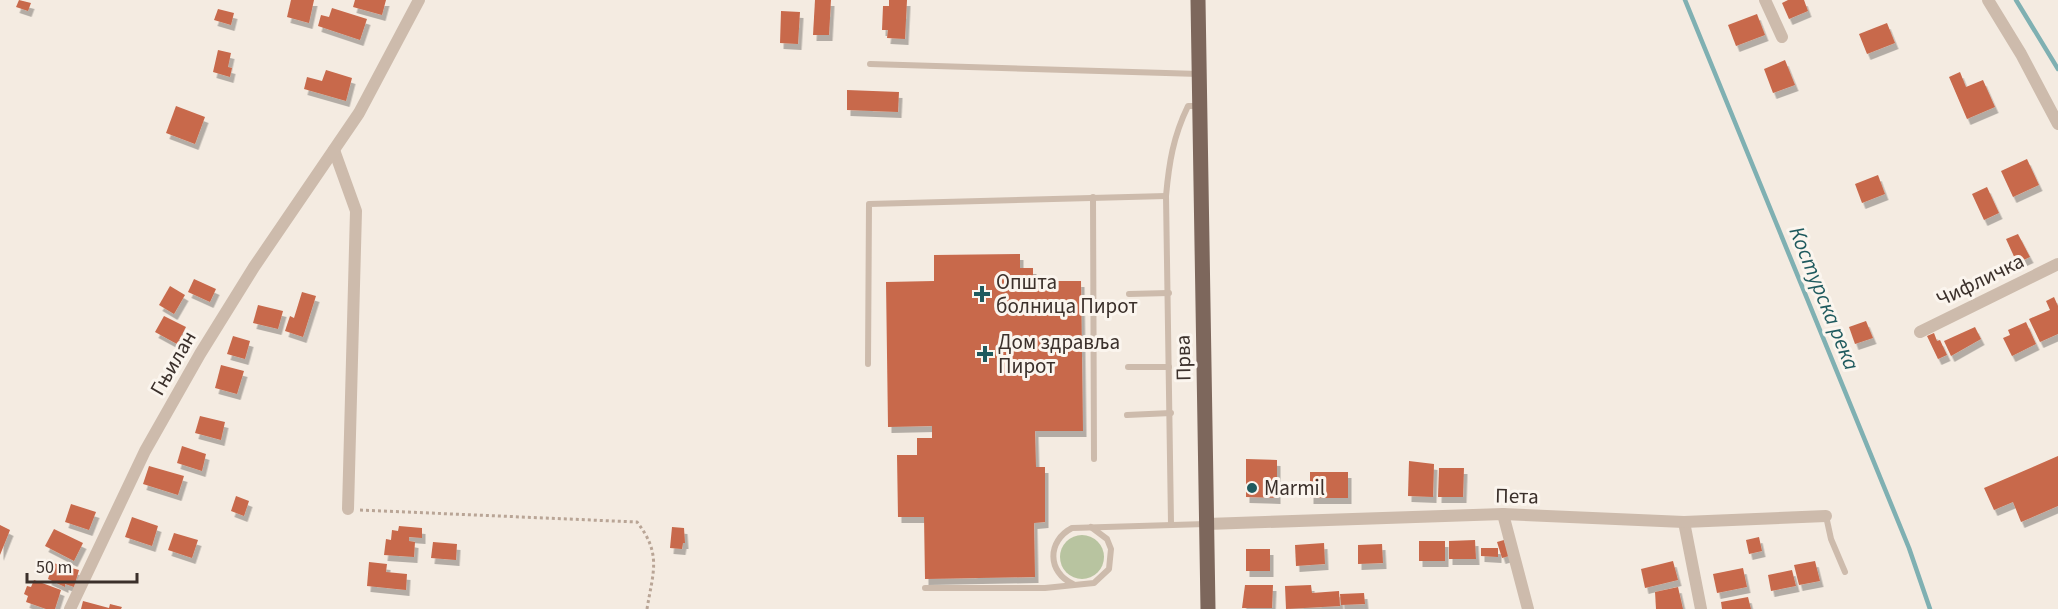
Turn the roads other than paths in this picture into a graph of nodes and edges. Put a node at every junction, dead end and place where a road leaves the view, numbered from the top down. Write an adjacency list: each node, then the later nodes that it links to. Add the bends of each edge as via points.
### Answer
1 (418, 0): 10 (street, Гњилан, via 359,113)
2 (1198, 0): 7 (main road, Прва)
3 (1765, 0): 5 (street)
4 (1988, 0): 9 (street)
5 (1782, 37)
6 (870, 64): 7 (lane)
7 (1199, 74): 8 (main road, Прва)
8 (1199, 106): 11 (lane, via 1188,106 1177,128 1170,151); 28 (main road, Прва)
9 (2058, 124)
10 (334, 150): 23 (street, via 356,211); 33 (street, Гњилан, via 200,354 145,451)
11 (1166, 196): 12 (lane); 14 (lane)
12 (1093, 197): 17 (lane, via 869,204); 22 (lane)
13 (2058, 264): 16 (street, Чифличка)
14 (1169, 293): 15 (lane); 19 (lane)
15 (1129, 294)
16 (1920, 332)
17 (868, 364)
18 (1128, 367): 19 (lane)
19 (1169, 367): 20 (lane)
20 (1171, 413): 21 (lane); 27 (lane)
21 (1127, 415)
22 (1094, 459)
23 (348, 509)
24 (1503, 514): 26 (street, Пета); 28 (street, Пета); 35 (street)
25 (1826, 516): 26 (street, Пета); 30 (lane)
26 (1684, 522): 36 (street)
27 (1171, 523): 28 (lane); 29 (lane)
28 (1207, 524): 34 (main road, Прва)
29 (1091, 527): 31 (lane, via 1107,539 1111,549 1109,569 1094,583); 31 (lane, via 1064,532 1054,547 1054,566 1065,580)
30 (1845, 572)
31 (1074, 584): 32 (lane, via 1045,588)
32 (925, 588)
33 (70, 609)
34 (1209, 609)
35 (1528, 609)
36 (1701, 609)

